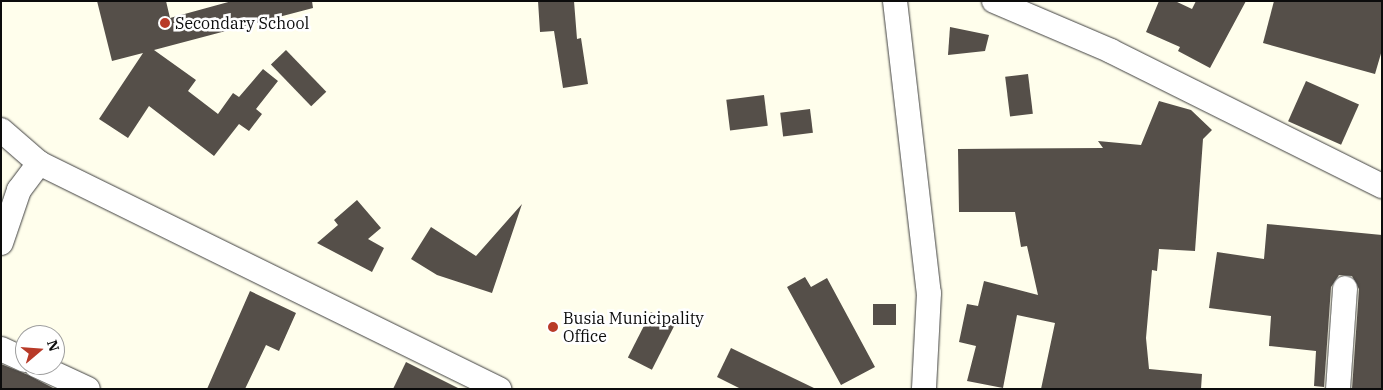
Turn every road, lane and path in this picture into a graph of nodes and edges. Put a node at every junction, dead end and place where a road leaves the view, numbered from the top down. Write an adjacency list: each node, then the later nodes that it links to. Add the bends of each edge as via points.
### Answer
1 (895, 1): 13 (street, via 929,293)
2 (994, 1): 5 (street, via 1111,50)
3 (1, 130): 4 (street)
4 (40, 163): 6 (street, via 19,190); 12 (street)
5 (1382, 186)
6 (1, 242)
7 (1345, 288): 14 (street)
8 (1, 350): 9 (street)
9 (15, 356)
10 (58, 375): 11 (street)
11 (88, 389)
12 (498, 389)
13 (924, 389)
14 (1338, 389)

